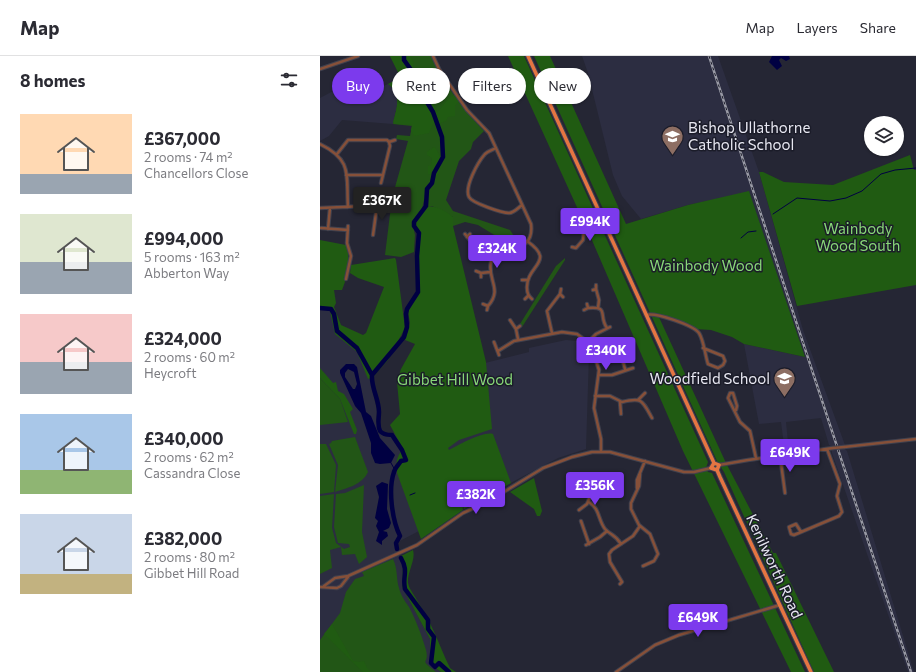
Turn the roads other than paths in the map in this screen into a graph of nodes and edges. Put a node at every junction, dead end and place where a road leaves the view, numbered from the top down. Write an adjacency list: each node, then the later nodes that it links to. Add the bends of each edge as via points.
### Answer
1 (358, 56): 4 (street)
2 (433, 56): 9 (street, via 467,110 489,133)
3 (528, 56): 20 (main road)
4 (351, 57): 5 (street)
5 (320, 69)
6 (395, 140): 7 (street)
7 (389, 142): 10 (street, via 348,140); 12 (street)
8 (320, 144): 10 (street)
9 (496, 148): 15 (street); 15 (street, via 487,153 474,171 468,195 472,201 505,213 511,213)
10 (337, 154): 11 (street, via 344,163)
11 (346, 175): 12 (street); 17 (street)
12 (383, 175): 13 (street)
13 (381, 183)
14 (388, 205): 16 (street)
15 (522, 205): 27 (street, via 531,224)
16 (377, 206): 17 (street); 26 (street)
17 (348, 207): 19 (street)
18 (320, 208): 19 (street)
19 (330, 208): 23 (street)
20 (605, 225): 29 (street, via 584,229 583,240); 53 (main road)
21 (348, 226): 24 (street)
22 (320, 228): 23 (street)
23 (328, 229): 24 (street)
24 (348, 230): 36 (street, via 347,243 352,262)
25 (470, 234): 31 (street, via 466,236 473,244 488,247)
26 (373, 236)
27 (527, 241): 31 (street, via 520,247); 38 (street, via 538,248 541,257)
28 (572, 247): 29 (street)
29 (576, 248): 30 (street)
30 (574, 252)
31 (496, 256): 33 (street, via 491,262)
32 (476, 271): 34 (street)
33 (490, 272): 34 (street); 48 (street, via 495,291)
34 (481, 273): 35 (street)
35 (481, 277)
36 (346, 279)
37 (522, 280): 38 (street)
38 (527, 280): 42 (street)
39 (596, 285): 50 (street)
40 (561, 289): 41 (street)
41 (560, 294): 43 (street); 57 (street, via 547,311)
42 (528, 296): 44 (street); 45 (street)
43 (563, 297)
44 (525, 299)
45 (532, 299)
46 (483, 304): 48 (street)
47 (587, 304): 49 (street)
48 (488, 306): 51 (street)
49 (588, 308): 50 (street); 52 (street)
50 (598, 308): 60 (street, via 603,311 603,322 608,327)
51 (487, 310)
52 (584, 310)
53 (646, 316): 61 (street, via 657,315 695,329); 81 (main road)
54 (510, 320): 56 (street)
55 (520, 326): 56 (street)
56 (516, 329): 58 (street)
57 (552, 333): 58 (street); 60 (street, via 574,333)
58 (518, 340): 59 (street, via 499,353)
59 (494, 342)
60 (588, 342): 67 (street, via 595,354)
61 (703, 348): 61 (street, via 709,366 722,367 725,361 723,356)
62 (617, 349): 64 (street)
63 (624, 350): 64 (street)
64 (621, 352): 66 (street)
65 (633, 368): 66 (street)
66 (625, 369): 67 (street, via 612,375)
67 (599, 375): 69 (street)
68 (645, 393): 70 (street)
69 (595, 396): 71 (street, via 610,396); 77 (street, via 594,408 601,439)
70 (638, 400): 71 (street); 74 (street, via 644,403)
71 (620, 402): 73 (street)
72 (736, 410): 72 (street, via 728,398 730,393 736,397); 79 (street, via 740,422 750,431)
73 (621, 414)
74 (652, 418)
75 (916, 439): 76 (street, bridge)
76 (827, 449): 78 (street); 92 (street, via 840,484 837,496 842,512 839,516)
77 (601, 452): 80 (street, via 618,453); 95 (street, via 572,457 543,468 463,513 417,545)
78 (780, 455): 79 (street); 86 (street)
79 (756, 458): 82 (street)
80 (645, 461): 83 (street, via 690,472); 90 (street, via 640,474 640,484 631,506)
81 (714, 463): 82 (main road); 83 (main road)
82 (719, 466): 84 (main road)
83 (711, 468): 84 (main road)
84 (717, 470): 103 (main road, Kenilworth Road)
85 (602, 490): 87 (street, via 591,494)
86 (785, 493)
87 (589, 502): 88 (street); 91 (street, via 598,512)
88 (579, 510)
89 (581, 521): 91 (street, via 587,544)
90 (640, 526): 93 (street, via 633,536); 94 (street, via 650,534 658,554 654,561)
91 (607, 531): 93 (street, via 616,536)
92 (801, 532): 92 (street, via 792,535 789,527 796,524)
93 (621, 544): 99 (street, via 611,551 609,558)
94 (643, 566)
95 (348, 576): 96 (street); 98 (street)
96 (340, 578): 97 (street); 98 (street)
97 (331, 581): 101 (street); 102 (street)
98 (342, 583): 102 (street, via 340,587)
99 (622, 583)
100 (320, 586): 101 (street)
101 (324, 586): 102 (street)
102 (333, 587)
103 (780, 605): 104 (street, via 678,635 656,645); 105 (main road, Kenilworth Road)
104 (616, 672)
105 (811, 672)

